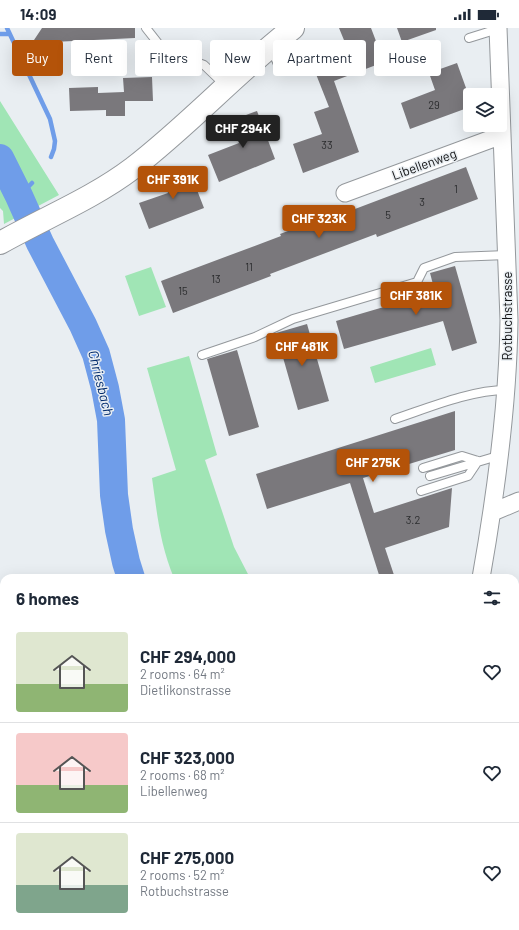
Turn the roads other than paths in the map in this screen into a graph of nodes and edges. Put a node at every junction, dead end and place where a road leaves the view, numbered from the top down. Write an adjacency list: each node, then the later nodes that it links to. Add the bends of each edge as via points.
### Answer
1 (146, 28): 7 (lane, via 161,47 176,60 204,65)
2 (293, 28): 5 (street)
3 (498, 28): 4 (lane); 8 (street, Rotbuchstrasse)
4 (469, 38)
5 (268, 48): 6 (lane); 7 (street)
6 (273, 54)
7 (226, 86): 10 (street, via 188,123 133,168 94,194)
8 (502, 135): 9 (street, Libellenweg); 11 (street, Rotbuchstrasse)
9 (345, 194)
10 (1, 242)
11 (506, 255): 12 (street, Rotbuchstrasse); 13 (lane, via 455,257 436,263 424,268 417,282 293,320 255,337)
12 (514, 319): 14 (street, Rotbuchstrasse, via 508,351)
13 (202, 355)
14 (506, 390): 15 (lane, via 455,399); 16 (street, Rotbuchstrasse)
15 (395, 419)
16 (499, 458): 17 (lane); 22 (street, Rotbuchstrasse)
17 (478, 461): 18 (lane, via 462,456); 19 (lane); 20 (lane, via 468,476)
18 (423, 468)
19 (430, 476)
20 (421, 491)
21 (519, 501): 22 (street)
22 (493, 512): 23 (street, Rotbuchstrasse)
23 (482, 574)

